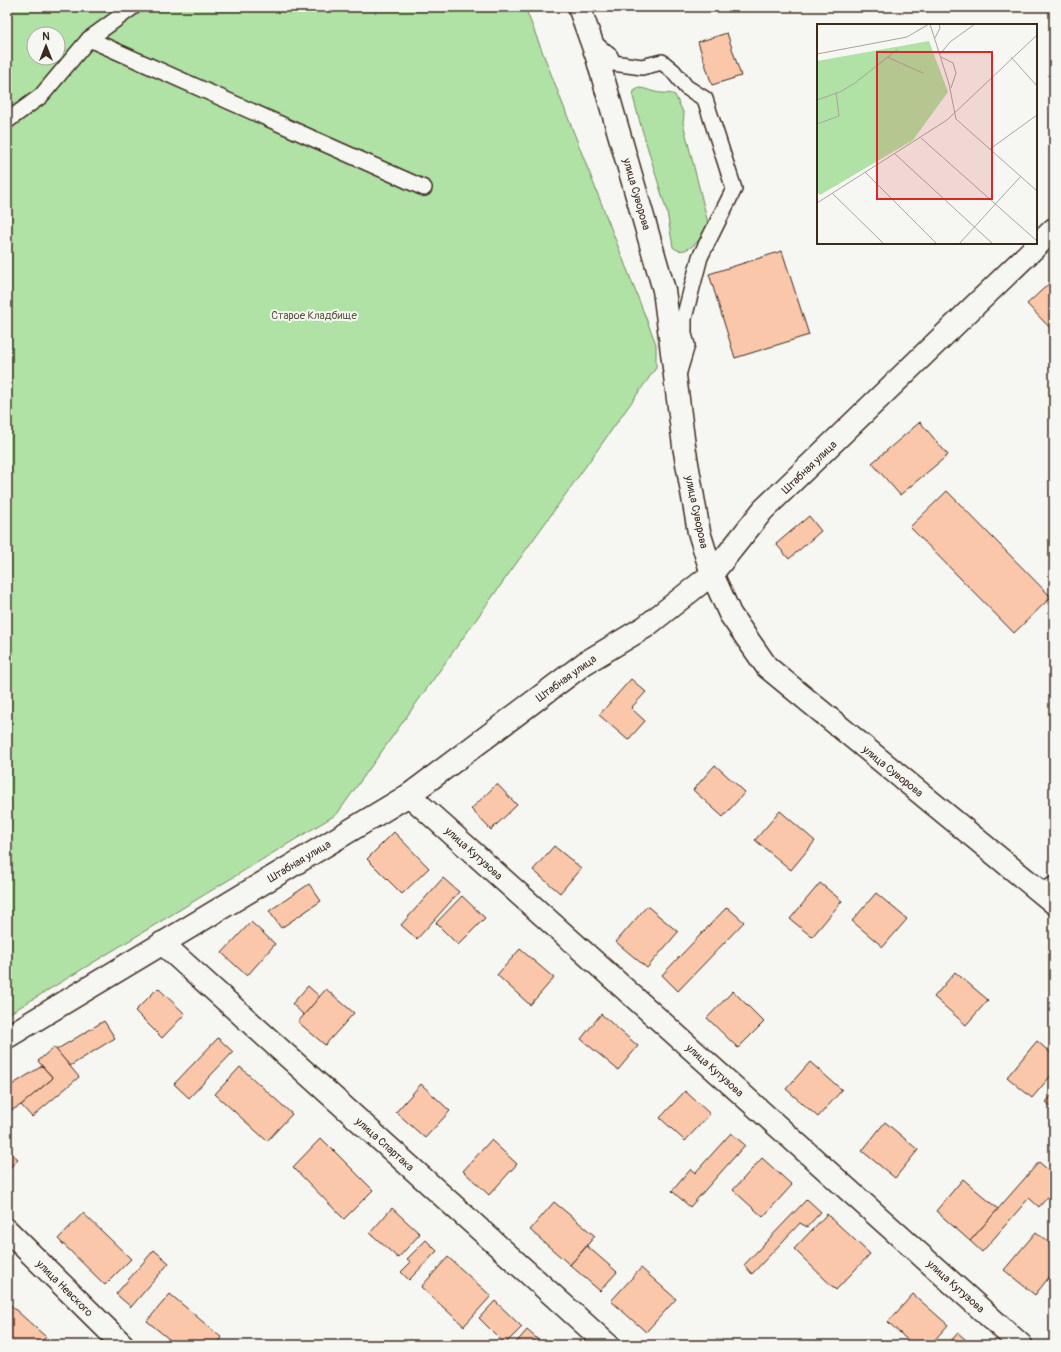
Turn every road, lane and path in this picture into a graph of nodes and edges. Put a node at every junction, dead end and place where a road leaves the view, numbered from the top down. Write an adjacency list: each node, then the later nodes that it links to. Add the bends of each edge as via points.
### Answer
1 (133, 7): 3 (lane)
2 (581, 9): 4 (street, улица Суворова)
3 (89, 40): 5 (lane, via 41,96); 6 (lane)
4 (591, 40): 8 (street, улица Суворова, via 664,290); 8 (lane, via 610,56 614,63 642,67 662,62 686,87 705,99 734,189 700,257 684,318 687,345)
5 (7, 121)
6 (424, 188)
7 (1054, 229): 9 (street, Штабная улица, via 763,510)
8 (676, 383): 9 (street, улица Суворова, via 698,525)
9 (712, 574): 10 (street, Штабная улица, via 645,627 585,663); 11 (street, улица Суворова, via 730,614 767,667)
10 (409, 795): 12 (street, Штабная улица); 17 (street, улица Кутузова)
11 (1050, 893)
12 (162, 943): 13 (street, Штабная улица); 16 (street, улица Спартака)
13 (7, 1038)
14 (7, 1230): 15 (street, улица Невского)
15 (123, 1345)
16 (608, 1345)
17 (1022, 1345)

